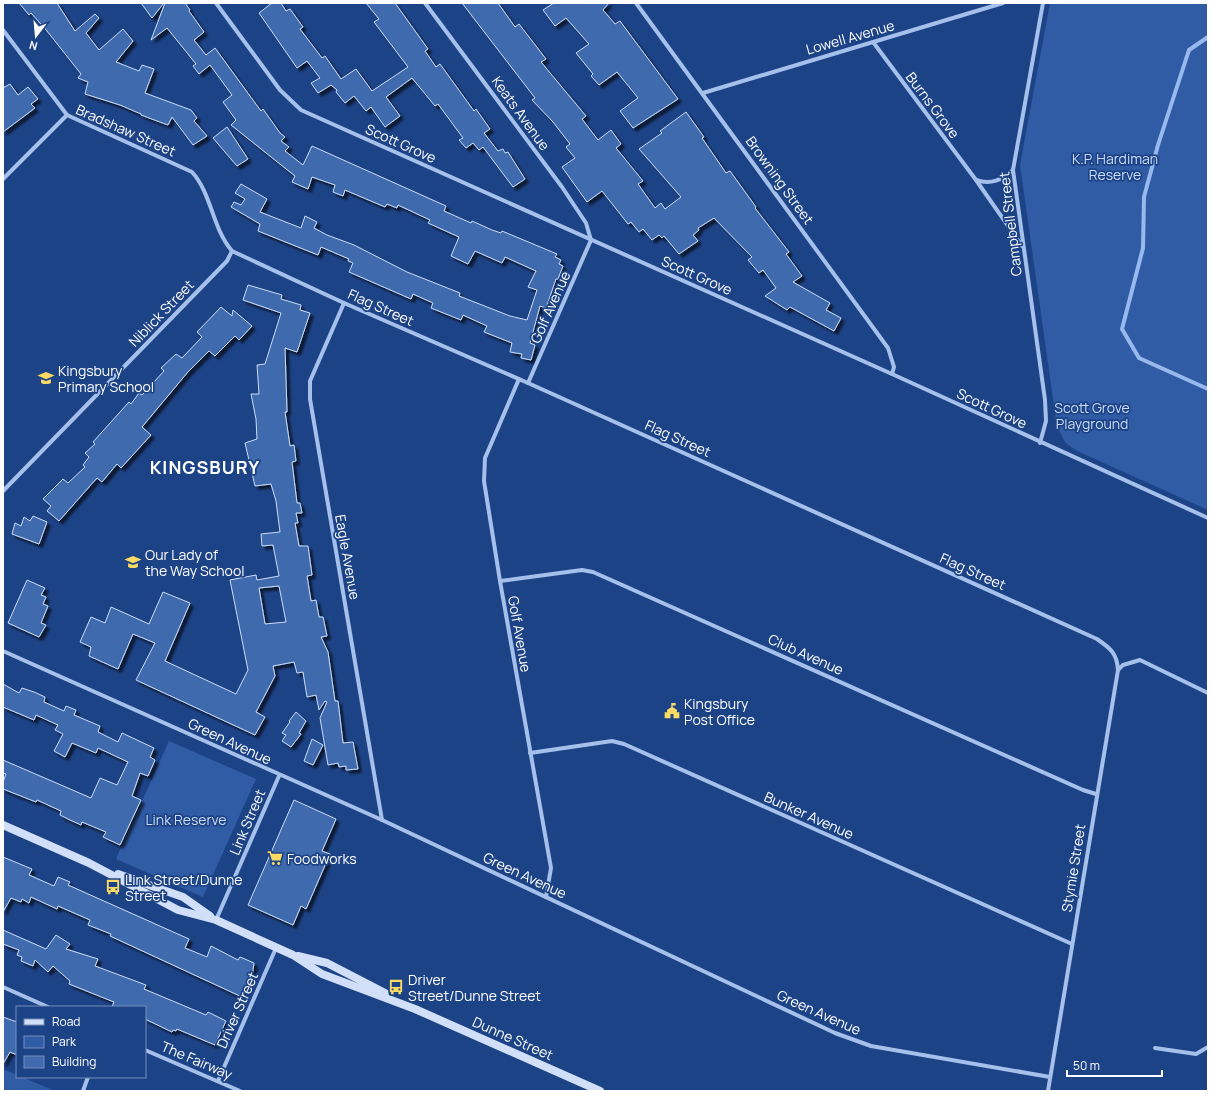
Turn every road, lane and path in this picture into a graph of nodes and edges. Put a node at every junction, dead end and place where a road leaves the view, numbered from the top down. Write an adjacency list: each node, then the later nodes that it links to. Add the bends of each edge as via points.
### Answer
1 (216, 3): 13 (street, Scott Grove, via 280,90 301,110)
2 (425, 3): 13 (street, Keats Avenue, via 562,187 586,223)
3 (636, 3): 8 (street, Browning Street)
4 (1003, 3): 7 (street, Lowell Avenue)
5 (1042, 3): 10 (street, Campbell Street)
6 (3, 30): 9 (street, Bradshaw Street)
7 (873, 42): 8 (street, Lowell Avenue); 12 (street, Burns Grove)
8 (703, 93): 17 (street, Browning Street, via 888,348 893,359)
9 (67, 115): 11 (street); 15 (street, Bradshaw Street, via 192,172 200,181 223,241)
10 (1013, 170): 12 (street, via 994,182); 14 (street, Campbell Street)
11 (3, 180)
12 (976, 180): 14 (street, Burns Grove)
13 (591, 240): 17 (street, Scott Grove); 19 (street, Golf Avenue)
14 (1023, 247): 20 (street, Campbell Street, via 1045,400 1046,421)
15 (232, 251): 16 (street, Flag Street); 21 (street, Niblick Street, via 227,261)
16 (344, 303): 18 (street, Flag Street); 31 (street, Eagle Avenue, via 310,381 310,399)
17 (892, 374): 20 (street, Scott Grove)
18 (520, 379): 19 (street, Flag Street); 23 (street, Golf Avenue, via 485,458 484,481)
19 (528, 383): 24 (street, Flag Street, via 1089,636)
20 (1040, 443): 22 (street, Scott Grove)
21 (3, 491)
22 (1208, 518)
23 (500, 581): 28 (street, Golf Avenue); 30 (street, Club Avenue, via 582,570 593,572)
24 (1112, 649): 26 (street, Stymie Street)
25 (3, 652): 29 (street, Green Avenue)
26 (1118, 670): 27 (street, via 1123,664 1140,660); 30 (street, Stymie Street)
27 (1208, 693)
28 (530, 753): 34 (street, Golf Avenue, via 551,868); 36 (street, Bunker Avenue, via 612,740 624,744)
29 (279, 776): 31 (street, Green Avenue); 35 (street, Link Street)
30 (1096, 794): 36 (street, Stymie Street)
31 (382, 820): 34 (street, Green Avenue)
32 (3, 825): 33 (main road, Dunne Street)
33 (89, 863): 35 (main road, Dunne Street, via 178,910); 35 (main road, Dunne Street, via 183,898)
34 (546, 897): 45 (street, Green Avenue, via 835,1033 871,1046)
35 (216, 920): 37 (main road, Dunne Street)
36 (1072, 944): 45 (street, Stymie Street)
37 (276, 947): 38 (main road, Dunne Street); 47 (street, Driver Street)
38 (293, 955): 41 (main road, Dunne Street, via 322,974); 41 (main road, Dunne Street, via 327,963)
39 (3, 987): 40 (street)
40 (46, 1006)
41 (415, 1009): 50 (main road, Dunne Street)
42 (1208, 1046): 43 (street, via 1196,1054)
43 (1155, 1048)
44 (146, 1050): 47 (street, The Fairway)
45 (1050, 1077): 51 (street, Stymie Street)
46 (88, 1078): 48 (street)
47 (218, 1081): 49 (street, The Fairway)
48 (83, 1091)
49 (240, 1091)
50 (600, 1091)
51 (1048, 1091)

